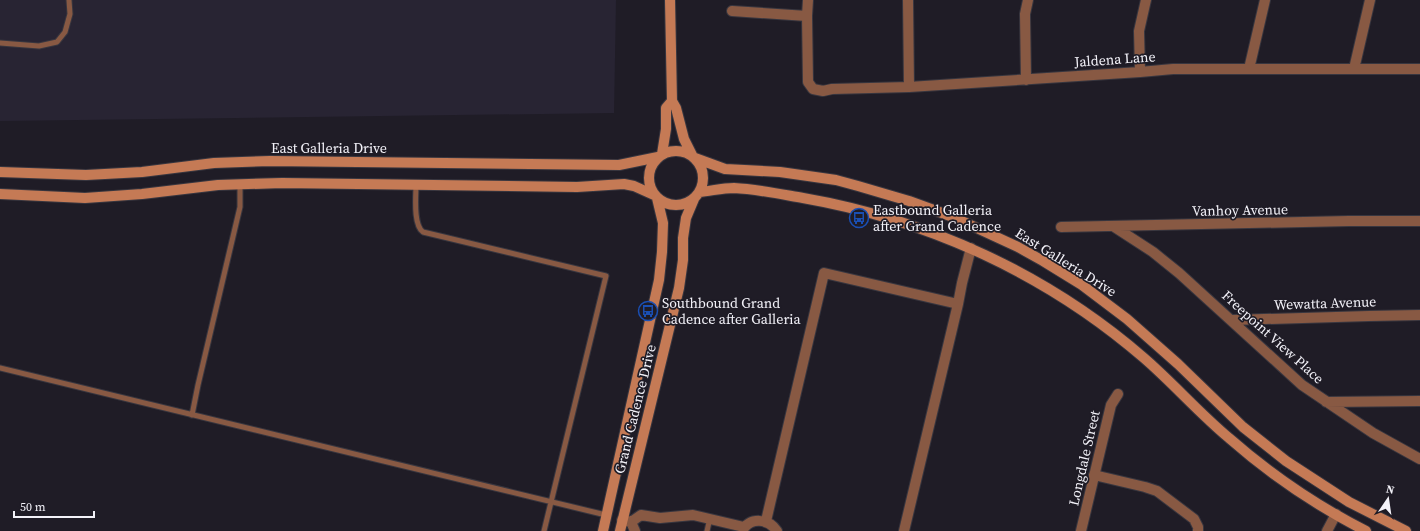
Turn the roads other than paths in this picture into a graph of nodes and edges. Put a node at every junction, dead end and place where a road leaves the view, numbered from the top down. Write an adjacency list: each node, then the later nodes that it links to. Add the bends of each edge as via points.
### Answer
1 (69, 0): 11 (lane, via 70,14 66,32 57,42 39,46)
2 (670, 0): 18 (main road)
3 (808, 0): 10 (street)
4 (908, 0): 17 (street)
5 (1028, 0): 16 (street, via 1025,14)
6 (1146, 0): 15 (street, via 1139,31)
7 (1265, 0): 12 (street)
8 (1370, 0): 13 (street)
9 (732, 11): 10 (street)
10 (807, 16): 17 (street, Jaldena Lane, via 808,82 813,89 823,91)
11 (0, 43)
12 (1250, 69): 13 (street, Jaldena Lane); 15 (street, Jaldena Lane, via 1173,68)
13 (1354, 69): 14 (street, Jaldena Lane)
14 (1420, 69)
15 (1140, 72): 16 (street, Jaldena Lane)
16 (1026, 80): 17 (street, Jaldena Lane)
17 (909, 87)
18 (672, 101): 19 (main road, via 666,108 666,129); 20 (main road, via 684,139)
19 (660, 155): 20 (main road, via 677,150); 21 (main road, East Galleria Drive, via 619,165 270,161 86,176); 26 (main road, via 652,163 648,179)
20 (693, 157): 25 (main road, via 703,174 703,184); 58 (main road, East Galleria Drive, via 725,169 780,172 836,180 858,186 942,213 1018,247 1082,285 1127,319 1159,346 1243,428 1286,461 1349,502)
21 (0, 172)
22 (240, 184): 23 (main road); 24 (main road, via 85,198); 38 (lane, via 240,207)
23 (416, 185): 26 (main road, via 582,187 620,184 634,186); 41 (lane, via 417,222 423,232 606,276)
24 (0, 194)
25 (696, 195): 26 (main road, via 687,203 679,205 671,205); 30 (main road, via 736,188 842,205 905,222); 46 (main road, Grand Cadence Drive, via 686,218 679,288)
26 (655, 196): 43 (main road, Grand Cadence Drive, via 663,223 659,280)
27 (1420, 222): 28 (street, Vanhoy Avenue)
28 (1113, 226): 29 (street, Vanhoy Avenue); 33 (street, Freepoint View Place, via 1174,269)
29 (1061, 227)
30 (971, 248): 31 (street); 42 (main road, via 1030,278 1104,326 1159,371 1229,439 1288,484)
31 (958, 304): 45 (street, via 824,273); 54 (street)
32 (1420, 316): 33 (street, Wewatta Avenue)
33 (1232, 320): 37 (street, Freepoint View Place, via 1302,385)
34 (0, 368): 38 (lane)
35 (1118, 394): 40 (street, Longdale Street, via 1111,405)
36 (1420, 401): 37 (street)
37 (1326, 402): 39 (street, Freepoint View Place, via 1373,434)
38 (192, 415): 41 (lane)
39 (1420, 459)
40 (1094, 475): 48 (street, via 1157,491 1194,519); 55 (street, Longdale Street)
41 (551, 502): 43 (lane); 49 (lane)
42 (1336, 514): 56 (street); 57 (main road)
43 (606, 516): 46 (main road); 50 (main road, Grand Cadence Drive)
44 (710, 518): 46 (street, via 693,514 660,518 641,515); 47 (street); 52 (lane)
45 (766, 521): 47 (street, via 754,521); 53 (street, via 772,524)
46 (629, 524): 51 (main road, Grand Cadence Drive)
47 (743, 529)
48 (1198, 529)
49 (544, 531)
50 (603, 531)
51 (620, 531)
52 (707, 531)
53 (776, 531)
54 (904, 531)
55 (1081, 531)
56 (1327, 531)
57 (1366, 531)
58 (1406, 531)

